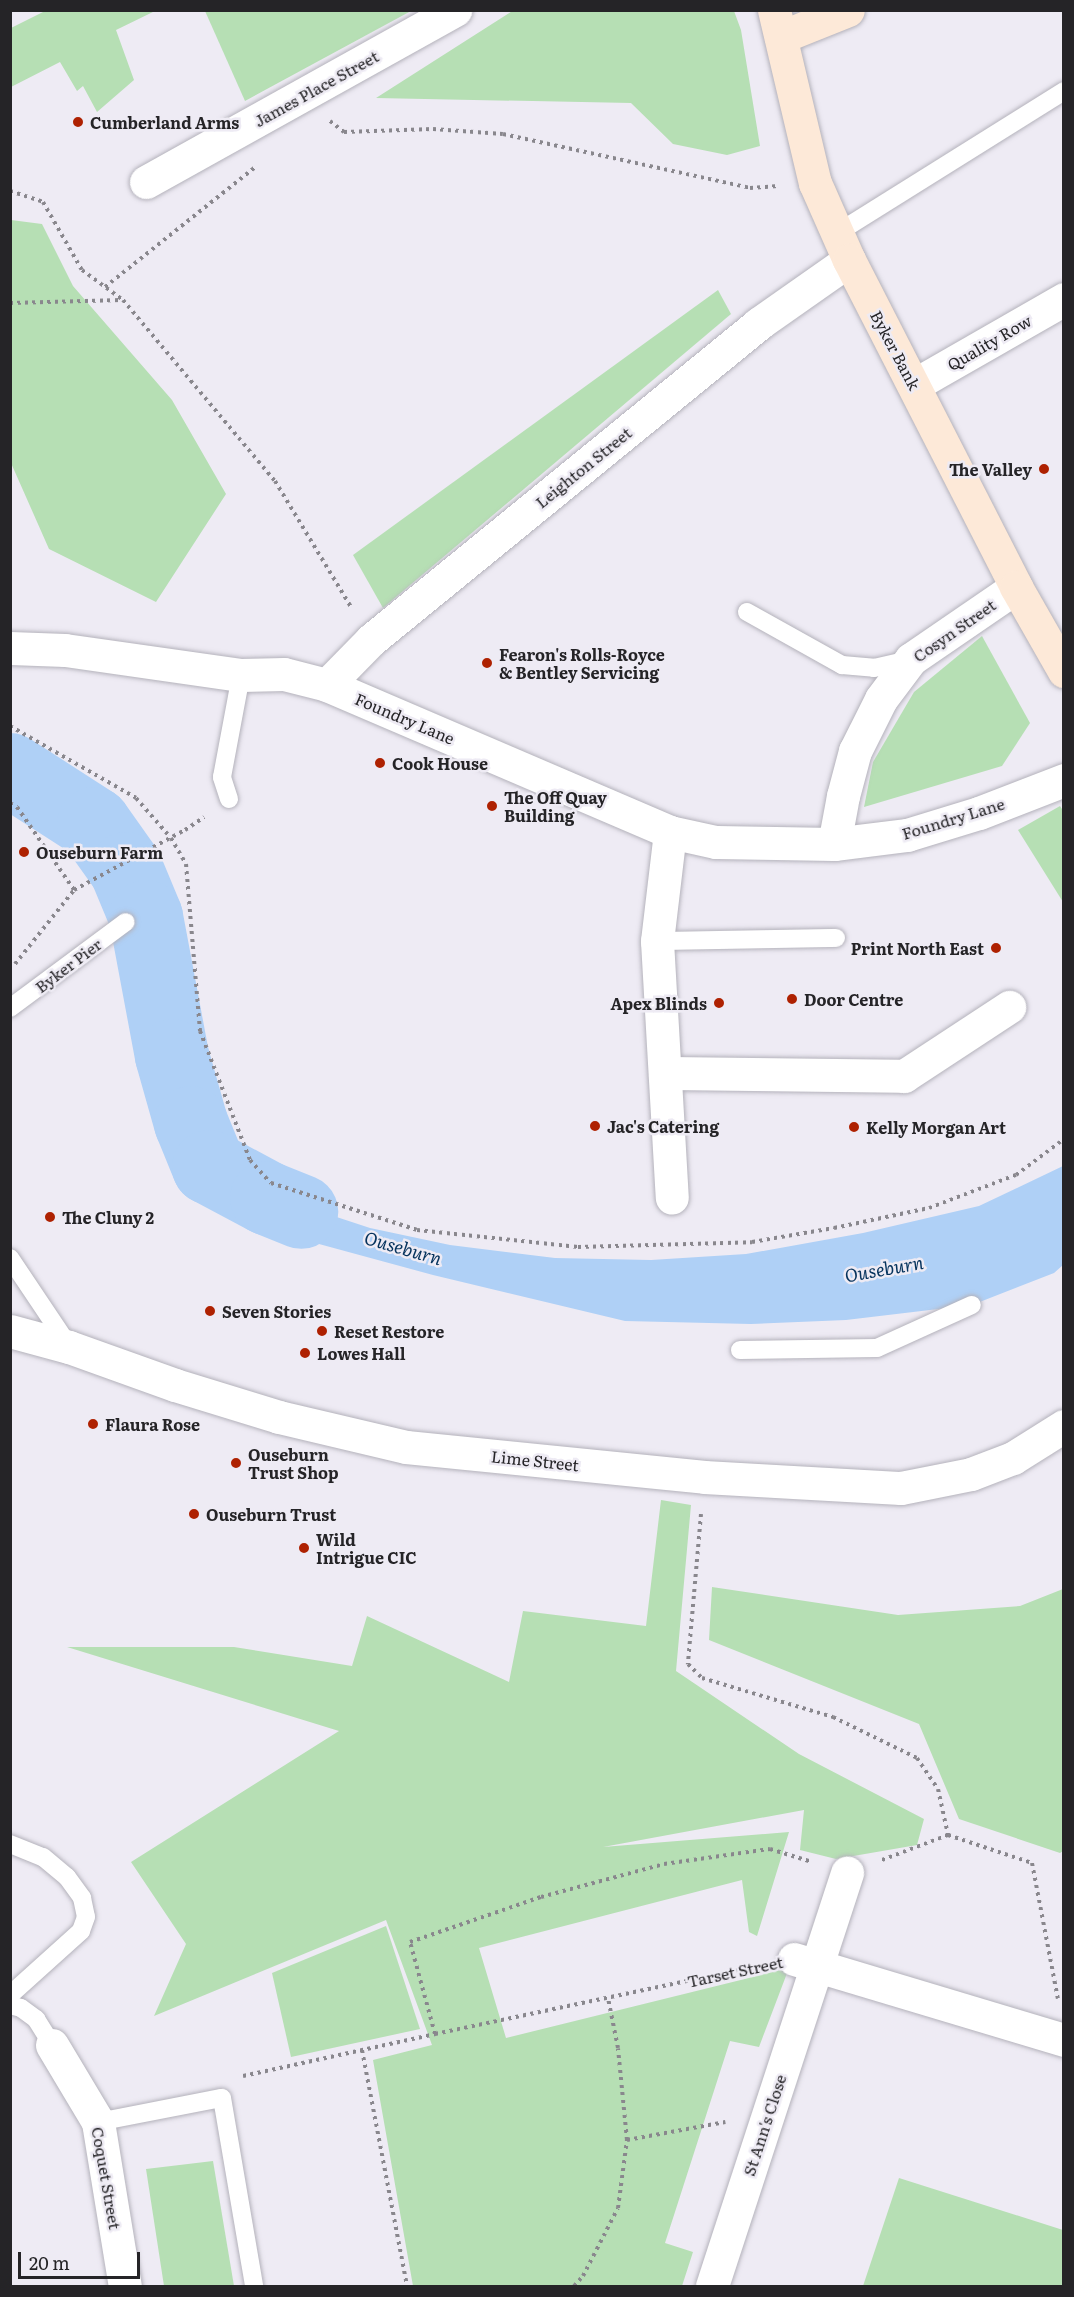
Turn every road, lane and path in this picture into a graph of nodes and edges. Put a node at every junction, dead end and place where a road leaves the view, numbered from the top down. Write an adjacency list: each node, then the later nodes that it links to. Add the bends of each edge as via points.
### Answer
1 (455, 10): 5 (street, James Place Street)
2 (848, 10): 3 (main road)
3 (777, 24): 8 (main road, Byker Bank)
4 (1064, 91): 10 (lane)
5 (310, 106): 7 (street, James Place Street); 8 (path, via 344,132 433,129 503,134 750,188)
6 (258, 165): 11 (path)
7 (146, 182)
8 (815, 183): 10 (main road, Byker Bank)
9 (10, 191): 11 (path, via 43,202 81,270)
10 (843, 246): 15 (main road, Byker Bank); 18 (street, Leighton Street, via 758,324)
11 (105, 287): 13 (path)
12 (1064, 299): 15 (street, Quality Row)
13 (123, 300): 14 (path); 18 (path, via 275,481)
14 (10, 303)
15 (914, 385): 16 (main road, Byker Bank)
16 (1016, 587): 20 (street, Cosyn Street); 21 (main road, Byker Bank)
17 (747, 612): 20 (lane, via 842,665 874,668)
18 (371, 640): 23 (street, Leighton Street)
19 (10, 648): 22 (street, Foundry Lane, via 65,650)
20 (911, 659): 30 (street, Cosyn Street, via 881,699 855,751)
21 (1064, 671)
22 (241, 675): 23 (street, Foundry Lane, via 284,674); 26 (lane, via 222,777)
23 (327, 685): 28 (street, Foundry Lane)
24 (10, 726): 29 (path, via 136,798)
25 (1064, 780): 30 (street, Foundry Lane, via 979,813 907,834)
26 (229, 799): 29 (path)
27 (10, 803): 31 (path, via 17,807)
28 (670, 832): 30 (street, Foundry Lane, via 716,842); 34 (street)
29 (171, 838): 31 (path); 39 (path, via 186,864 200,1031 250,1160 272,1183 417,1230 578,1247 752,1242 929,1208 1016,1175)
30 (834, 844)
31 (74, 890): 35 (path)
32 (126, 922): 37 (lane, Byker Pier)
33 (836, 938): 34 (lane)
34 (657, 941): 38 (street)
35 (10, 969)
36 (1009, 1007): 38 (street, via 904,1076)
37 (10, 1008)
38 (664, 1073): 40 (street)
39 (1064, 1139)
40 (672, 1198)
41 (10, 1257): 44 (lane)
42 (972, 1305): 45 (lane, via 877,1348)
43 (10, 1331): 44 (street, Lime Street)
44 (69, 1347): 47 (street, Lime Street, via 279,1417 406,1447)
45 (740, 1350)
46 (1064, 1426): 47 (street, Lime Street, via 1014,1458 971,1474 901,1488)
47 (705, 1477): 48 (path, via 688,1664 702,1678 832,1717 917,1758 938,1789)
48 (948, 1835): 50 (path); 55 (path, via 1032,1863)
49 (10, 1844): 52 (lane, via 43,1857 67,1877 82,1898 86,1917 81,1931)
50 (848, 1872): 51 (street, St Ann's Close); 56 (path, via 770,1849 664,1864 541,1897 410,1942)
51 (805, 1961): 53 (path, Tarset Street); 55 (street); 60 (street, St Ann's Close)
52 (10, 1995)
53 (608, 1998): 56 (path, Tarset Street); 62 (path, via 618,2048)
54 (10, 2005): 57 (lane, via 36,2019)
55 (1062, 2025)
56 (435, 2034): 58 (path, Tarset Street)
57 (52, 2045): 61 (street, Coquet Street)
58 (362, 2050): 59 (path, Tarset Street, via 242,2076); 65 (path)
59 (222, 2097): 61 (lane); 64 (lane)
60 (767, 2115): 62 (path); 67 (street, St Ann's Close)
61 (98, 2122): 63 (street, Coquet Street)
62 (627, 2140): 66 (path, via 618,2208)
63 (125, 2286)
64 (254, 2286)
65 (407, 2286)
66 (574, 2286)
67 (712, 2286)

